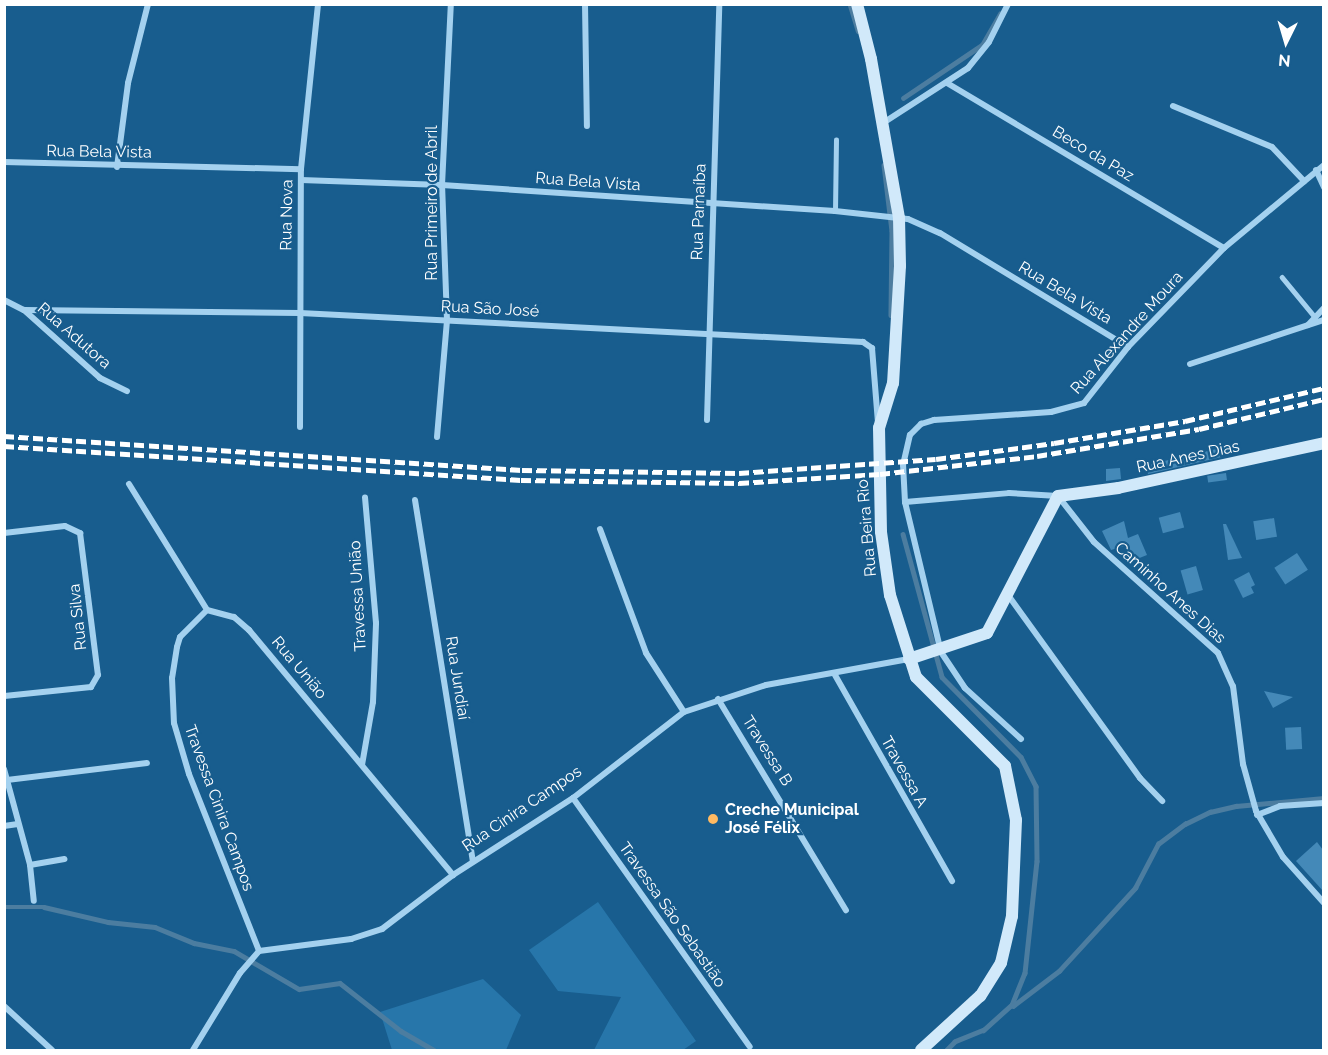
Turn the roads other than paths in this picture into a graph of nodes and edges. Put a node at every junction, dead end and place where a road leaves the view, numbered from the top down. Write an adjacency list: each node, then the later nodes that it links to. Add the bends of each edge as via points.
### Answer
1 (148, 4): 15 (street, via 128,83)
2 (318, 4): 16 (street, Rua Nova)
3 (451, 4): 20 (street, Rua Primeiro de Abril)
4 (585, 4): 11 (street)
5 (719, 4): 22 (street, Rua Parnaíba)
6 (857, 4): 10 (street, Rua Beira Rio)
7 (1007, 7): 8 (street, via 982,52)
8 (947, 83): 10 (street); 25 (street, Beco da Paz)
9 (1173, 106): 19 (street, via 1272,147)
10 (883, 123): 24 (street, Rua Beira Rio)
11 (587, 126)
12 (836, 140): 23 (lane)
13 (4, 162): 15 (street, Rua Bela Vista)
14 (1323, 165): 17 (street, Rua Alexandre Moura)
15 (117, 167): 16 (street, Rua Bela Vista)
16 (301, 169): 18 (street, Rua Nova)
17 (1316, 170): 19 (street, Rua Alexandre Moura); 21 (street)
18 (301, 180): 20 (street, Rua Bela Vista); 30 (street, Rua Nova)
19 (1304, 181): 25 (street, Rua Alexandre Moura)
20 (442, 185): 22 (street, Rua Bela Vista); 32 (street, Rua Primeiro de Abril)
21 (1323, 187)
22 (714, 204): 23 (street, Rua Bela Vista); 35 (street, Rua Parnaíba)
23 (835, 211): 24 (street, Rua Bela Vista)
24 (895, 217): 36 (street, Rua Bela Vista, via 940,233); 41 (street, Rua Beira Rio, via 900,266 893,382)
25 (1224, 248): 36 (street, Rua Alexandre Moura)
26 (1281, 276): 31 (lane)
27 (4, 300): 29 (street, Rua Adutora)
28 (1323, 308): 31 (street)
29 (24, 310): 30 (street, Rua São José); 38 (street, Rua Adutora, via 100,378)
30 (300, 313): 32 (street, Rua São José); 40 (street, Rua Nova)
31 (1315, 317): 34 (street)
32 (447, 320): 35 (street, Rua São José); 42 (street, Rua Primeiro de Abril)
33 (1323, 320): 34 (street)
34 (1308, 325): 37 (street)
35 (707, 335): 39 (street, Rua Parnaíba); 41 (street, Rua São José, via 868,342 872,348)
36 (1128, 347): 48 (street, Rua Alexandre Moura, via 1091,397 1078,406 921,424 910,435 904,453)
37 (1190, 363)
38 (127, 391)
39 (707, 420)
40 (300, 427)
41 (879, 428): 54 (street, Rua Beira Rio, via 884,557)
42 (437, 437)
43 (1323, 443): 45 (street, Rua Anes Dias, via 1118,488)
44 (129, 484): 52 (street)
45 (1058, 496): 48 (street, via 1009,493); 51 (street); 67 (street, Caminho Anes Dias, via 1094,542 1222,660 1233,686 1249,793)
46 (365, 497): 61 (street, Travessa União, via 376,642 373,702)
47 (415, 500): 71 (street, Rua Jundiaí)
48 (905, 502): 53 (street)
49 (600, 529): 58 (street, via 646,653)
50 (4, 533): 56 (street, Rua Silva, via 65,526 81,533 98,675 92,687)
51 (1008, 595): 53 (street, via 987,633); 65 (street, via 1140,778)
52 (207, 610): 61 (street, Rua União, via 234,617 249,630); 78 (street, Travessa Cinira Campos, via 180,637 177,647 172,678 174,723 189,774)
53 (938, 652): 54 (street); 59 (street, via 965,688)
54 (913, 658): 55 (street, Rua Cinira Campos); 83 (street, Rua Beira Rio, via 925,689 1005,766 1016,819 1012,916 1001,963 980,996)
55 (836, 675): 57 (street, Rua Cinira Campos, via 766,685); 74 (street, Travessa A)
56 (4, 696)
57 (718, 699): 58 (street, Rua Cinira Campos); 77 (street, Travessa B)
58 (684, 712): 64 (street, Rua Cinira Campos)
59 (1021, 739)
60 (147, 763): 63 (street)
61 (362, 765): 73 (street, Rua União)
62 (4, 769): 63 (street)
63 (7, 780): 68 (street)
64 (573, 798): 71 (street, Rua Cinira Campos); 80 (street, Travessa São Sebastião)
65 (1162, 801)
66 (1323, 803): 67 (street, via 1280,806)
67 (1257, 813): 76 (street, via 1283,857)
68 (18, 824): 69 (street); 72 (street)
69 (4, 826)
70 (64, 859): 72 (street)
71 (473, 861): 73 (street, Rua Cinira Campos)
72 (30, 865): 75 (street)
73 (453, 875): 78 (street, Rua Cinira Campos, via 395,921 369,935)
74 (952, 881)
75 (34, 901)
76 (1323, 903)
77 (846, 910)
78 (259, 951): 82 (street, via 240,973)
79 (4, 1006): 81 (street)
80 (750, 1047)
81 (52, 1050)
82 (193, 1050)
83 (921, 1050)

